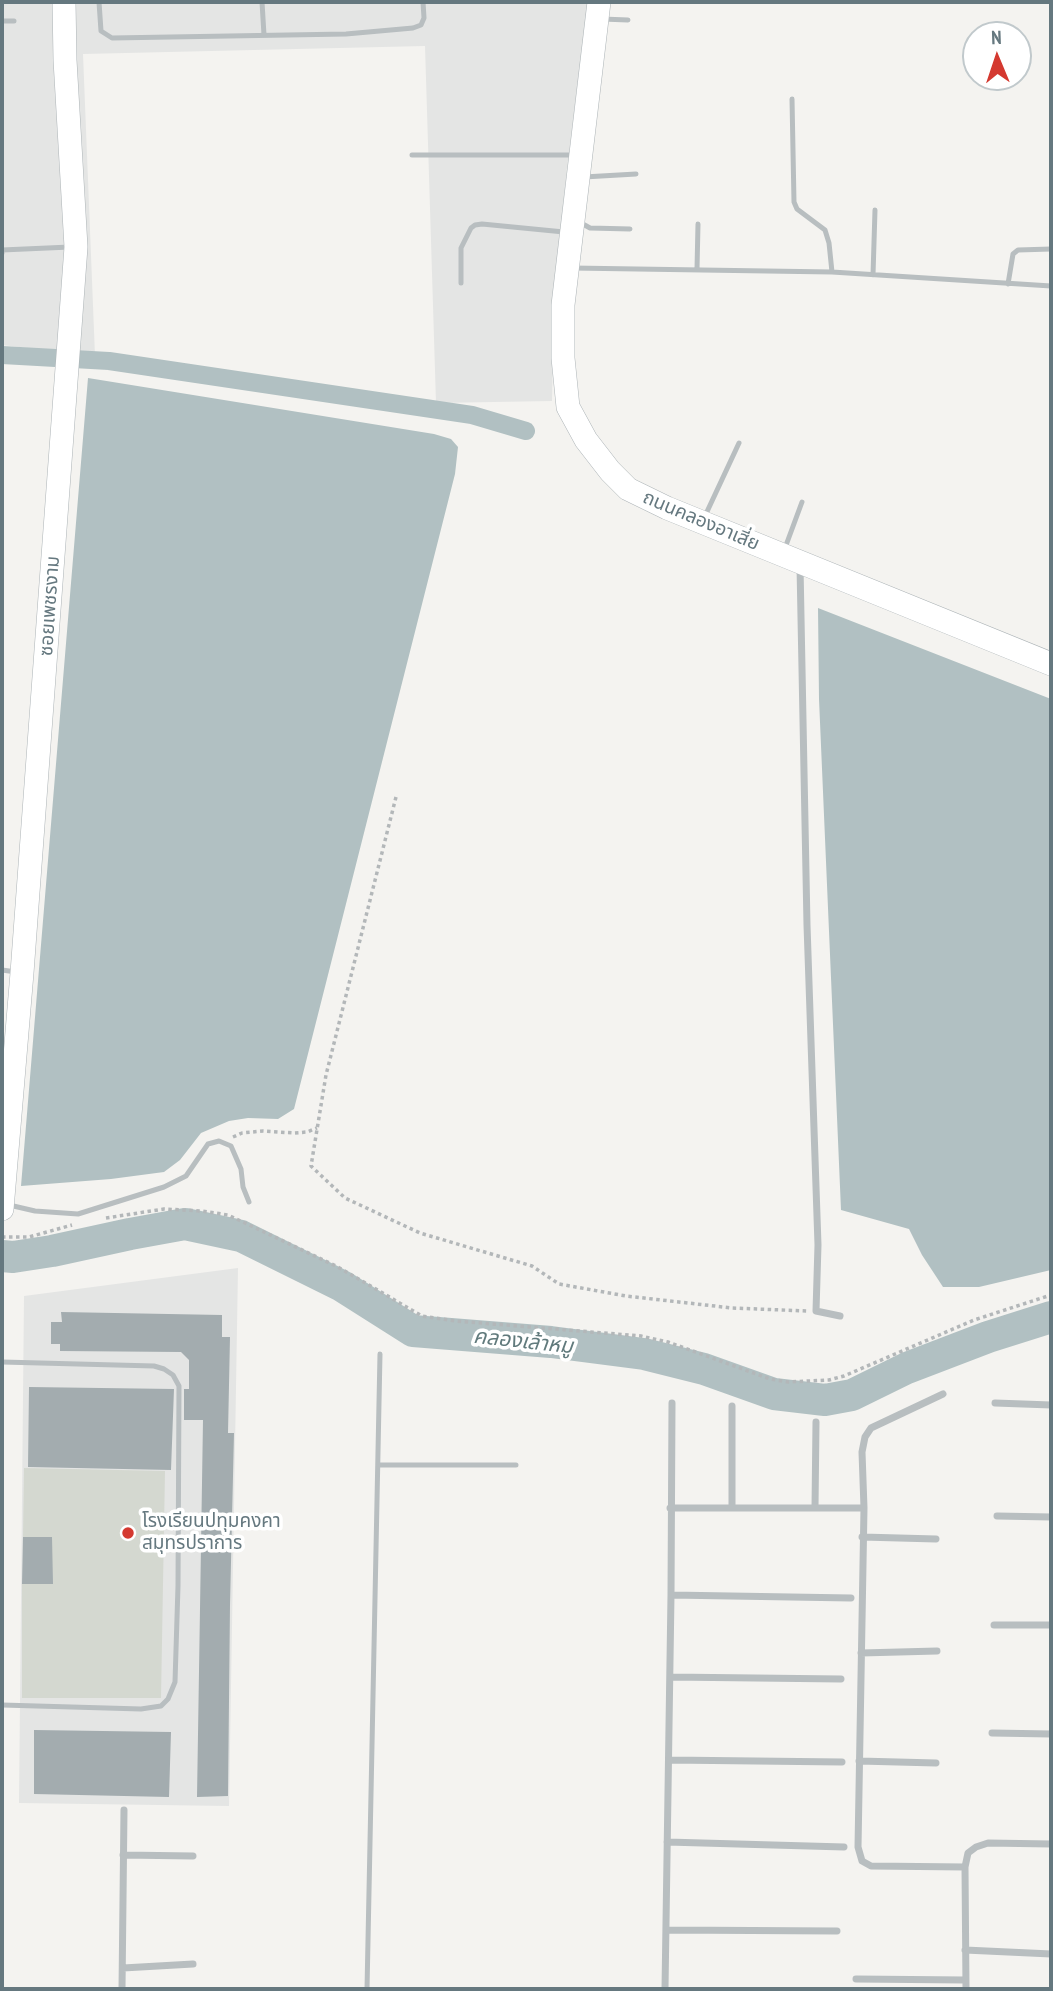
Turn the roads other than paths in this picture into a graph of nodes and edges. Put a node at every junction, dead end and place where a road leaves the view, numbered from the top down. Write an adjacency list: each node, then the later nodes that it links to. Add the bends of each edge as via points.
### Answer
1 (64, 2): 21 (street, ซอยเพชรงาม)
2 (99, 2): 9 (lane, via 101,31 112,38)
3 (262, 2): 9 (lane)
4 (423, 2): 9 (lane, via 424,18 413,28)
5 (598, 14): 6 (lane); 11 (lane); 13 (street, ถนนคลองอาเสี่ย)
6 (628, 20)
7 (2, 21): 8 (lane)
8 (14, 21)
9 (264, 35)
10 (792, 99): 26 (lane, via 794,202 825,230)
11 (584, 124)
12 (412, 155): 13 (lane)
13 (579, 167): 14 (lane); 15 (street, ถนนคลองอาเสี่ย)
14 (636, 174)
15 (574, 204): 18 (lane, via 579,204 583,225); 19 (street, ถนนคลองอาเสี่ย)
16 (875, 210): 27 (lane)
17 (698, 224): 25 (lane)
18 (630, 229)
19 (571, 232): 24 (street, ถนนคลองอาเสี่ย); 28 (lane, via 475,225 461,248)
20 (2, 240): 23 (lane)
21 (76, 247): 23 (lane); 36 (street, ซอยเพชรงาม)
22 (1051, 249): 29 (lane, via 1017,250)
23 (2, 251)
24 (567, 268): 25 (lane); 33 (street, ถนนคลองอาเสี่ย, via 563,358 569,407 586,440 628,489)
25 (697, 269): 26 (lane)
26 (832, 272): 27 (lane)
27 (873, 275): 29 (lane)
28 (461, 283)
29 (1008, 284): 30 (lane)
30 (1051, 286)
31 (739, 443): 33 (lane)
32 (802, 502): 34 (lane)
33 (702, 522): 34 (street, ถนนคลองอาเสี่ย)
34 (791, 559): 35 (street, ถนนคลองอาเสี่ย); 40 (street, via 818,1245 816,1311)
35 (1051, 664)
36 (12, 971): 38 (street, ซอยเพชรงาม)
37 (249, 1202): 38 (lane, via 231,1146 221,1141 208,1143 186,1176 78,1214)
38 (2, 1203): 39 (street, ซอยเพชรงาม)
39 (2, 1209)
40 (840, 1316)
41 (380, 1354): 49 (lane)
42 (2, 1362): 67 (lane, via 154,1366 173,1376 179,1386 175,1682 168,1699 161,1706 141,1709)
43 (943, 1394): 54 (street, via 871,1428 862,1452)
44 (672, 1402): 51 (street)
45 (995, 1403): 46 (street)
46 (1051, 1405)
47 (732, 1406): 52 (street)
48 (816, 1422): 53 (street)
49 (378, 1465): 50 (lane); 90 (lane)
50 (516, 1465)
51 (670, 1508): 52 (street); 59 (street)
52 (732, 1508): 53 (street)
53 (815, 1508): 54 (street)
54 (864, 1508): 57 (street)
55 (997, 1516): 56 (street)
56 (1051, 1517)
57 (862, 1537): 58 (street); 64 (street)
58 (936, 1539)
59 (671, 1595): 60 (street); 65 (street)
60 (851, 1598)
61 (994, 1625): 62 (street)
62 (1051, 1625)
63 (937, 1651): 64 (street)
64 (861, 1653): 71 (street)
65 (670, 1677): 66 (street); 70 (street)
66 (841, 1679)
67 (2, 1705)
68 (992, 1733): 69 (street)
69 (1051, 1734)
70 (668, 1760): 72 (street); 75 (street)
71 (859, 1761): 73 (street); 80 (street, via 858,1847 862,1860 871,1866)
72 (842, 1762)
73 (936, 1763)
74 (124, 1810): 78 (street)
75 (667, 1842): 77 (street); 81 (street)
76 (1051, 1844): 80 (street, via 988,1843 968,1853)
77 (844, 1847)
78 (123, 1855): 79 (street); 86 (street)
79 (193, 1856)
80 (965, 1867): 83 (street)
81 (666, 1930): 82 (street); 91 (street)
82 (837, 1931)
83 (965, 1950): 84 (street); 88 (street)
84 (1051, 1954)
85 (194, 1964): 86 (street)
86 (123, 1968): 89 (street)
87 (856, 1979): 88 (street)
88 (965, 1980): 92 (street)
89 (122, 1989)
90 (367, 1989)
91 (665, 1989)
92 (965, 1989)

